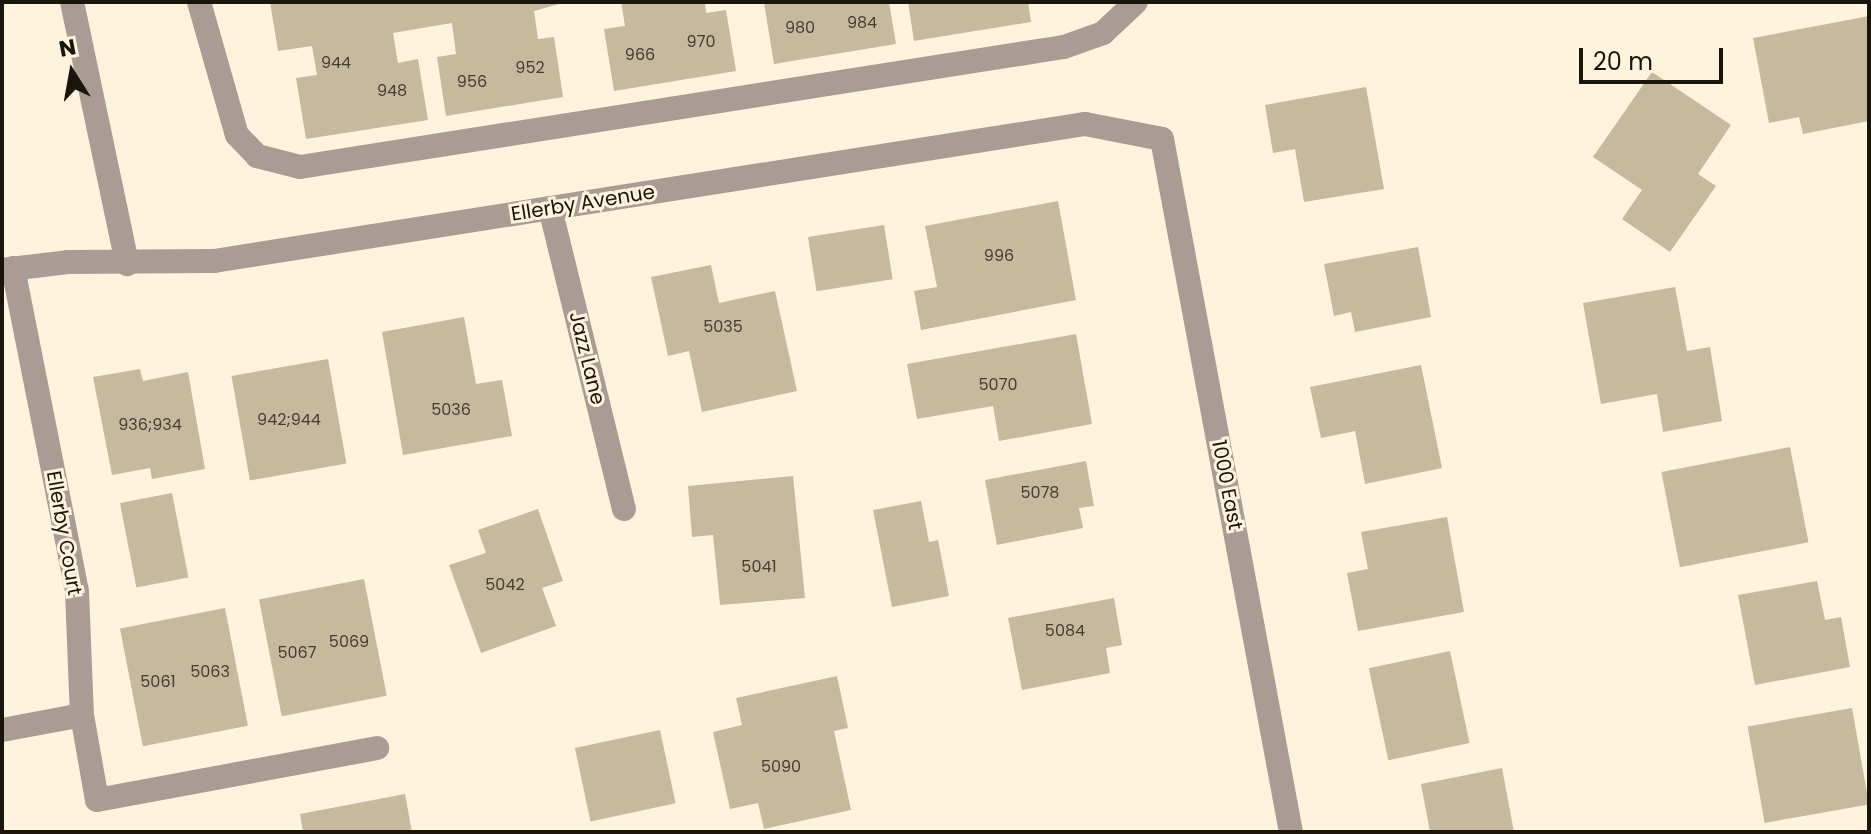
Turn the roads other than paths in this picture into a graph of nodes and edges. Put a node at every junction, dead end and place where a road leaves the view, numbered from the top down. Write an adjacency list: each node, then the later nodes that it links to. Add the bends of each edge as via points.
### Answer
1 (72, 2): 6 (street)
2 (199, 2): 3 (street, via 237,135 257,156 300,167 1064,47 1103,33)
3 (1136, 2)
4 (1162, 139): 5 (street, Ellerby Avenue, via 1085,124); 12 (street, 1000 East)
5 (550, 208): 6 (street, Ellerby Avenue, via 214,261); 8 (street, Jazz Lane)
6 (127, 264): 7 (street, Ellerby Avenue)
7 (8, 269): 9 (street, Ellerby Court, via 77,592)
8 (624, 509)
9 (82, 715): 10 (street); 11 (street, Ellerby Court, via 97,800)
10 (2, 730)
11 (377, 748)
12 (1291, 832)

